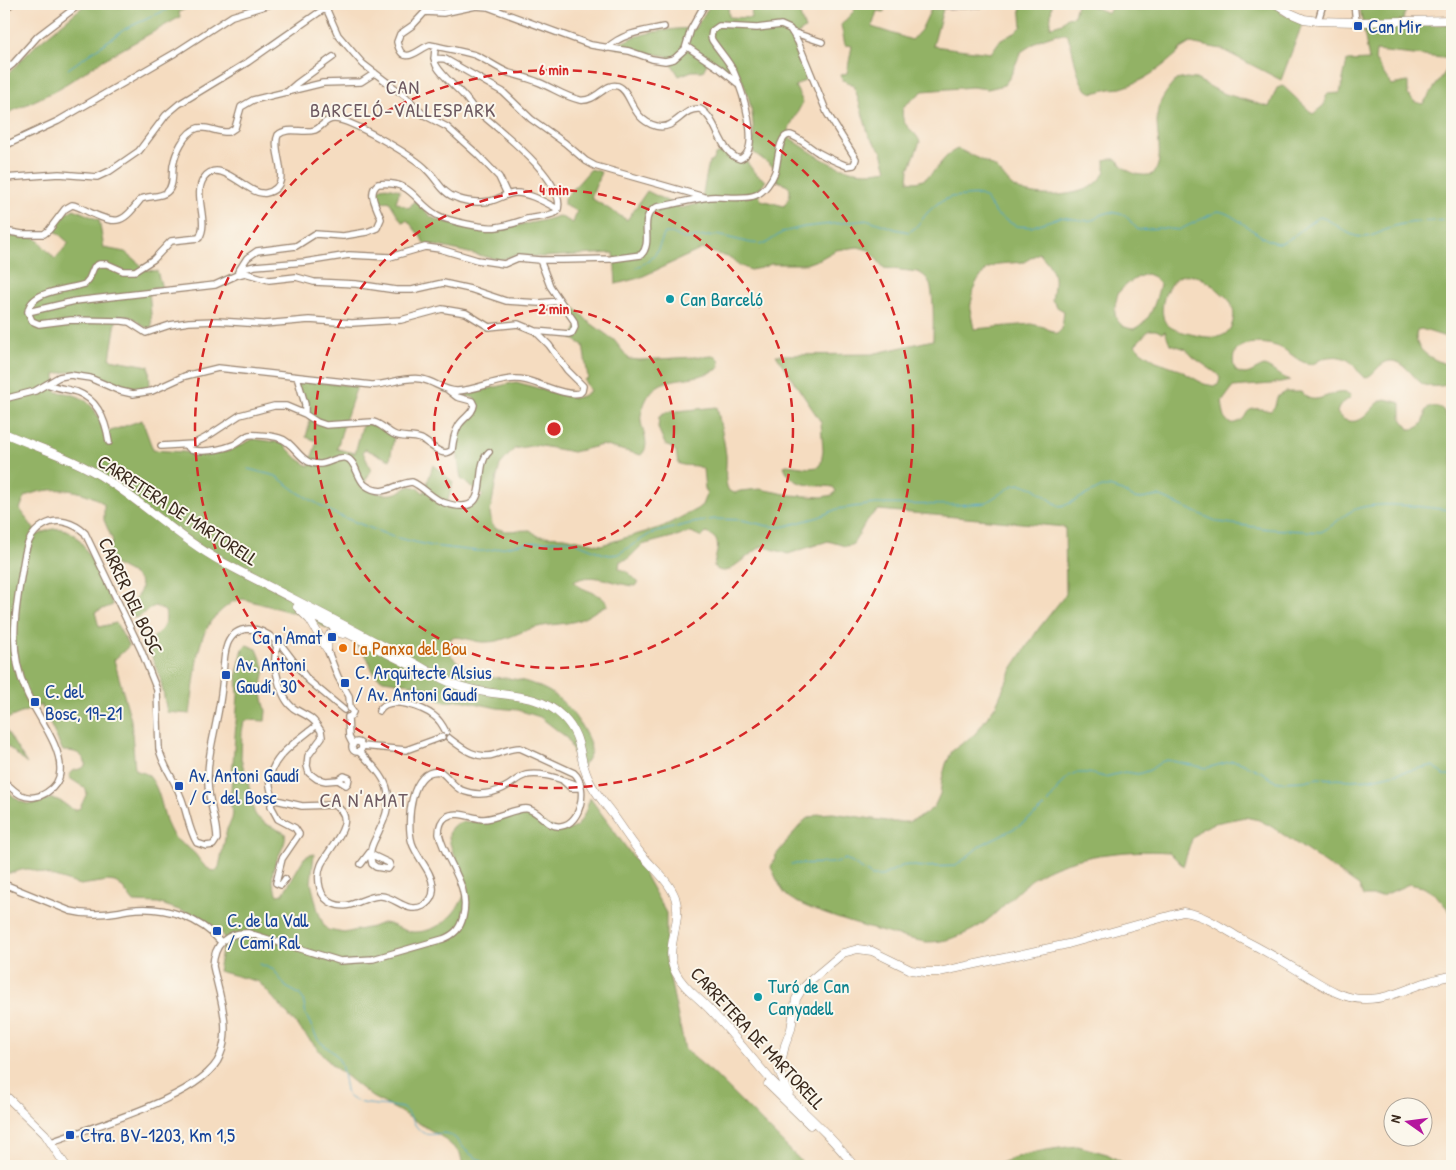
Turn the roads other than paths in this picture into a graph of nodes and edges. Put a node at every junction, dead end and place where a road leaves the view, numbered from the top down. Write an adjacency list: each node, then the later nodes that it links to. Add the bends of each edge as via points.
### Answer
1 (11, 4): 13 (street)
2 (80, 4): 26 (street, via 38,36)
3 (248, 4): 14 (street)
4 (271, 4): 14 (street)
5 (333, 4): 12 (street)
6 (705, 4): 22 (street, via 690,28)
7 (940, 4): 8 (main road)
8 (980, 4)
9 (1276, 4): 16 (main road, via 1290,14)
10 (1323, 4): 16 (street)
11 (1354, 4): 17 (street)
12 (326, 8): 27 (street, via 343,42); 31 (street, via 248,62 179,104 166,115 139,151 110,171 97,177 59,174)
13 (4, 10)
14 (244, 11): 30 (street, via 58,120)
15 (1452, 20): 17 (main road)
16 (1318, 21): 17 (main road)
17 (1356, 22)
18 (664, 27): 23 (street, via 631,34)
19 (792, 32): 20 (street); 28 (street, via 781,25 756,28 720,26 713,30 712,40); 33 (street, via 828,113 856,162 847,166 832,160 789,135 783,138 780,146 775,174 758,195)
20 (822, 42)
21 (435, 46): 23 (street, via 426,46 414,55 408,55 399,48 397,39 425,12 443,13 476,6 502,11); 25 (street); 28 (street, via 474,55 568,97 591,100 616,85 624,90 640,117 656,126 670,125 688,111 700,109 710,118 731,155 740,159 748,152 750,140 746,105)
22 (686, 46): 23 (street, via 679,56 665,61); 28 (street)
23 (607, 48)
24 (333, 57): 29 (street)
25 (434, 58): 33 (street, via 445,59 503,92 531,119 595,166); 34 (street, via 443,74 472,106 526,153 547,178 557,196)
26 (4, 71)
27 (375, 73): 29 (street, via 361,82 328,82); 32 (street, via 478,155 499,177)
28 (739, 84)
29 (286, 93): 35 (street, via 243,105 232,131 223,133 201,128 191,132 177,153 167,192 141,199 123,219 104,218 72,205 64,209 44,234)
30 (4, 146)
31 (4, 178)
32 (507, 194): 34 (street, via 525,194); 39 (street, via 485,202 454,197 443,190 426,168 384,141 341,120 324,122 316,130 283,131 278,135 276,146 281,179 268,192 257,191 224,173 209,173 201,184 202,228 199,238 171,241 154,259 135,271 99,264 87,283 35,298)
33 (706, 198): 36 (street, via 652,209 647,217 647,243 641,255)
34 (558, 209): 37 (street, via 545,216 488,228 444,218 432,212 407,188 378,184 372,194 381,219 376,230 343,236 318,233 296,246 256,252 247,258)
35 (4, 231)
36 (540, 260): 37 (street, via 518,258 500,264 425,247 390,258 349,255 255,266); 38 (street)
37 (238, 273): 38 (street, via 273,281 296,278 396,290 443,283 506,301); 39 (street, via 215,286 75,300)
38 (560, 301): 40 (street, via 575,323 572,333)
39 (28, 312): 40 (street, via 39,324 71,320 122,321 146,333 189,322 264,324 308,320 352,323 401,320 442,309 466,313 489,327 518,324)
40 (535, 331): 43 (street, via 583,386 582,391 573,394 517,379 459,391)
41 (297, 377): 42 (street, via 218,368 133,394 81,376 59,377); 43 (street, via 381,385 423,379); 45 (street)
42 (47, 384): 44 (street, via 35,392); 47 (street, via 80,393 93,402 104,419)
43 (448, 390): 45 (street, via 474,405 472,412 458,426 452,450 448,453 418,437 395,435 376,423 326,424)
44 (4, 399)
45 (305, 414): 48 (street, via 283,406 269,407 240,415 198,442)
46 (4, 433): 51 (main road, CARRETERA DE MARTORELL, via 106,479)
47 (109, 442)
48 (186, 445): 49 (street); 50 (street, via 191,450 206,451 235,444 250,435 280,438 310,462 325,464 348,458 359,478 370,488 386,491 412,482 439,501 451,505 472,502 477,497 483,460)
49 (160, 446)
50 (489, 452)
51 (222, 562): 52 (main road, via 248,581); 53 (main road, CARRETERA DE MARTORELL)
52 (296, 607): 54 (main road); 56 (main road, via 310,620)
53 (316, 611): 54 (main road); 55 (main road, CARRETERA DE MARTORELL)
54 (328, 622): 55 (main road); 56 (main road, via 319,625); 57 (main road); 58 (main road)
55 (343, 625): 61 (main road, CARRETERA DE MARTORELL)
56 (318, 634): 57 (main road, via 323,638); 60 (main road)
57 (329, 635): 58 (main road, via 337,632); 60 (main road)
58 (354, 637): 61 (main road)
59 (279, 645): 62 (street, via 308,680); 64 (street, via 275,655 276,667 285,699 293,708 310,716); 67 (street, CARRER DEL BOSC, via 268,634 244,630 233,636 225,648 208,782 217,839 206,846 197,843 180,793 161,757 157,690 141,650 85,533 73,524 46,523 28,540 14,632 15,659 26,692 56,751 59,776 50,790 32,797 21,795)
60 (327, 649): 62 (street, via 349,696)
61 (431, 673): 76 (main road, CARRETERA DE MARTORELL, via 474,690 542,702 570,724 578,738 591,785 674,895 678,908 671,959 676,973)
62 (347, 709): 66 (street, via 353,712 348,717 349,737 353,744 358,742)
63 (379, 711): 65 (street, via 390,703 424,709 435,716)
64 (317, 725): 68 (street, via 322,737 308,756 308,770 317,780); 70 (street, via 276,762 270,783)
65 (446, 736): 66 (street, via 406,750); 69 (street, via 477,756 488,757 520,748 566,770 575,778)
66 (360, 749): 71 (street, via 385,782 389,797 383,822 370,853)
67 (4, 780)
68 (338, 780)
69 (577, 787): 70 (street, via 568,787 561,779 525,776 502,789 480,794 462,790 441,772 427,775 412,798 409,825 414,847 434,890 429,902 414,908 382,896 348,906 326,900 321,893 319,870 345,825 344,814 333,804 294,805); 74 (street, via 582,798 580,808 571,822 563,826 554,826 533,811 524,809 486,819 449,816 440,824 439,834 465,899 464,916 459,928 450,936 373,959 350,961 327,958 248,933 237,933)
70 (273, 798): 72 (street, via 271,806 278,819 295,828 299,834 282,859 276,883 281,885)
71 (361, 864)
72 (285, 879)
73 (4, 884): 74 (street, via 79,913 101,915 136,909 176,913 207,929)
74 (221, 942): 84 (street, via 215,952 213,966 225,1032 221,1055 213,1068 199,1081 157,1104)
75 (1452, 976): 78 (main road, via 1430,980 1378,999 1348,998 1200,916 1183,912 1054,948 939,972 917,971 872,951 853,950 830,963 798,996)
76 (688, 989): 77 (main road, CARRETERA DE MARTORELL, via 712,1011); 79 (main road)
77 (756, 1062): 78 (main road); 80 (main road, CARRETERA DE MARTORELL)
78 (779, 1073): 80 (main road, via 782,1080); 82 (main road)
79 (760, 1075): 80 (main road); 83 (main road)
80 (772, 1081): 82 (main road, CARRETERA DE MARTORELL); 83 (main road)
81 (4, 1094): 84 (main road)
82 (794, 1102): 86 (main road, CARRETERA DE MARTORELL)
83 (795, 1111): 86 (main road)
84 (51, 1142): 85 (main road)
85 (66, 1166)
86 (853, 1166)

